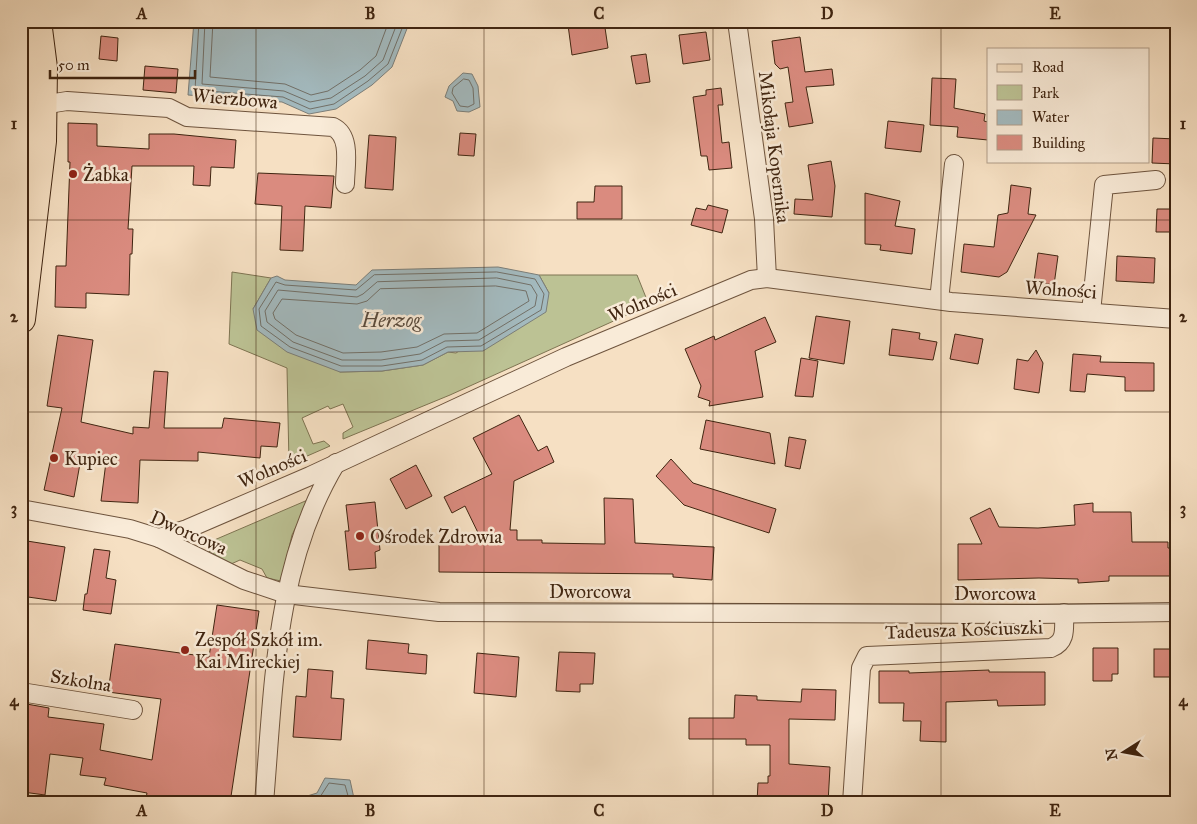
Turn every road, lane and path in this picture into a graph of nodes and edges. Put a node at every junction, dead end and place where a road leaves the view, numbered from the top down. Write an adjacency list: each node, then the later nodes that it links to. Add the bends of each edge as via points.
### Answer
1 (36, 21): 3 (main road)
2 (737, 21): 8 (street, Mikołaja Kopernika, via 764,219)
3 (32, 68): 4 (main road)
4 (42, 105): 7 (street, Wierzbowa, via 67,101 169,108 187,117 333,127 344,139); 12 (main road, via 42,141)
5 (954, 164): 9 (street)
6 (1156, 180): 10 (street, via 1104,185)
7 (345, 184)
8 (767, 278): 9 (street, Wolności); 13 (street, Wolności, via 750,280 566,357)
9 (939, 300): 10 (street, Wolności)
10 (1091, 312): 11 (street, Wolności)
11 (1176, 318)
12 (21, 319)
13 (336, 463): 15 (street, Wolności, via 187,529); 16 (street, via 315,501 300,539)
14 (21, 509): 15 (street, Dworcowa, via 130,529)
15 (159, 538): 16 (street, Dworcowa, via 244,580)
16 (286, 594): 18 (street, Dworcowa, via 440,612); 21 (street, via 280,626)
17 (1176, 612): 18 (street, Dworcowa)
18 (1064, 613): 22 (street, Tadeusza Kościuszki, via 1064,637 1051,648 867,656 862,668)
19 (21, 692): 20 (street, Szkolna)
20 (133, 710)
21 (264, 803)
22 (852, 803)

